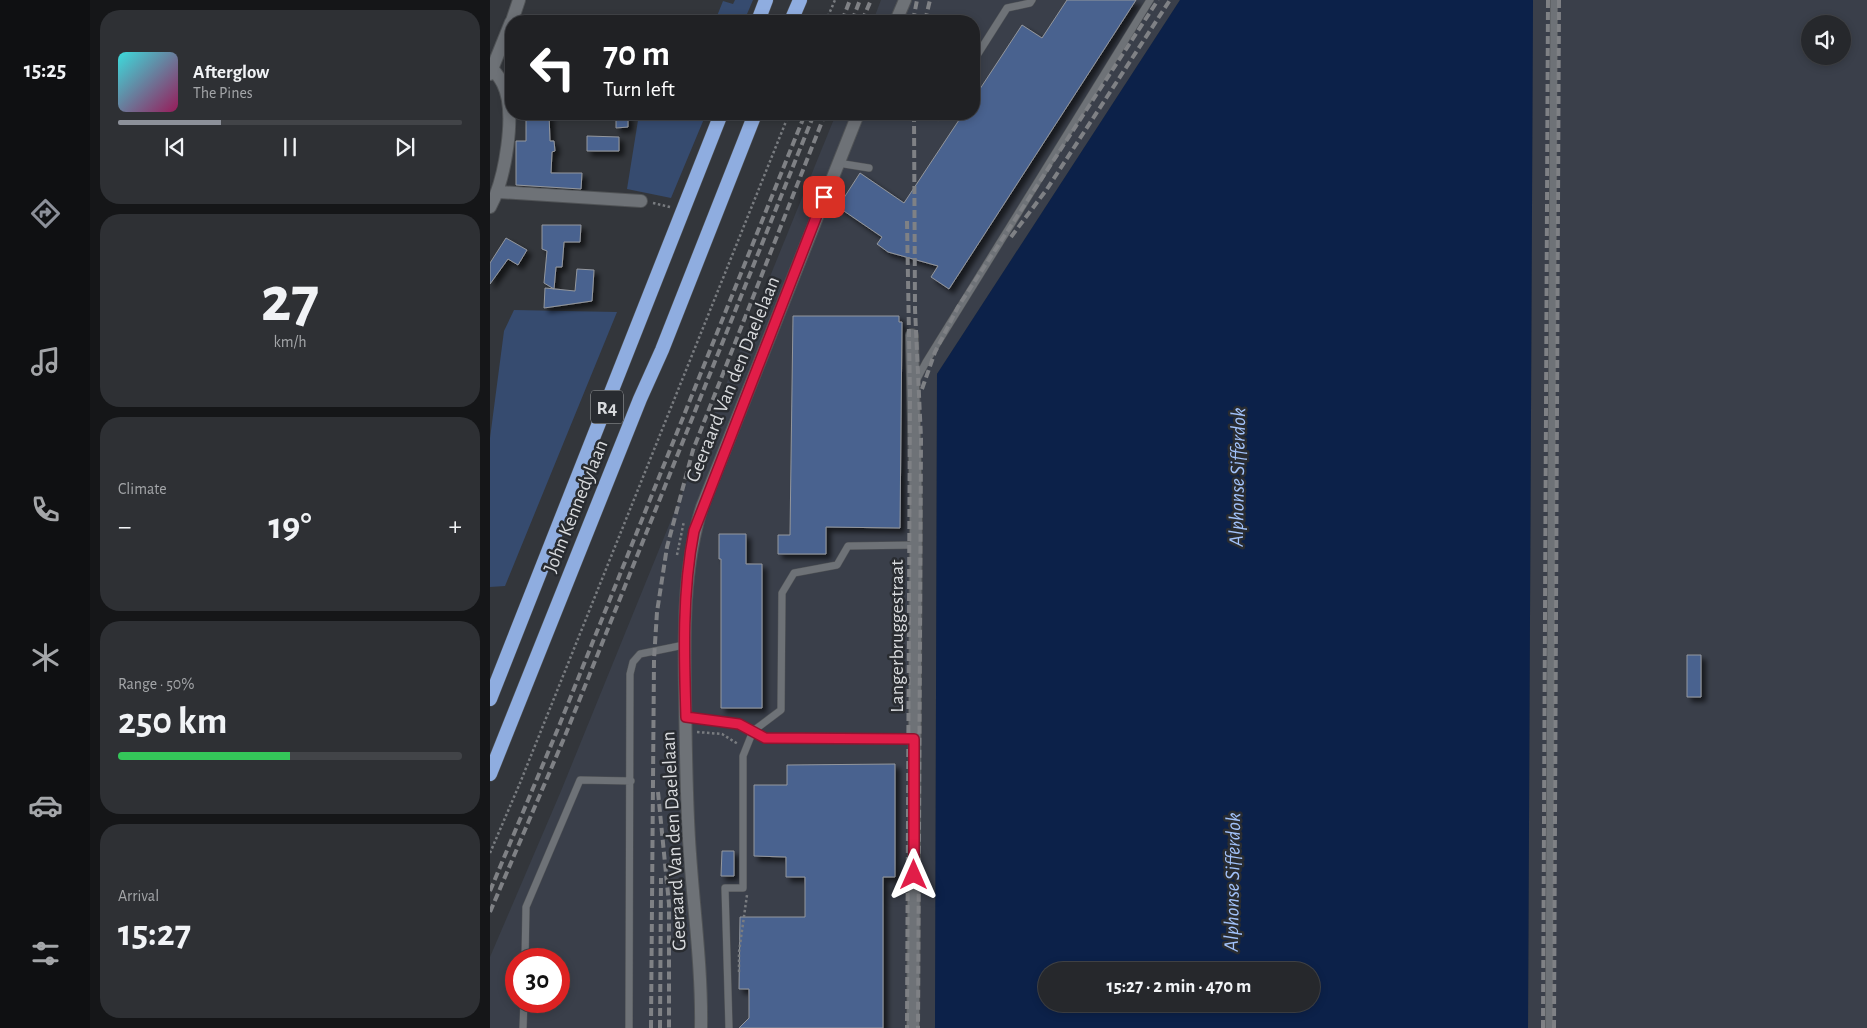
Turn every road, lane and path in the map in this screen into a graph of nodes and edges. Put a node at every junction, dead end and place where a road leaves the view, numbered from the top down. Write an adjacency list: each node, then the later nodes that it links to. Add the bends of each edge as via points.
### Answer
1 (519, 0): 9 (street)
2 (766, 0): 10 (highway)
3 (800, 0): 11 (highway)
4 (835, 0): 12 (path)
5 (905, 0): 13 (street)
6 (1032, 0): 15 (lane, via 1030,4 1007,8)
7 (1150, 0): 30 (lane)
8 (1554, 0): 49 (lane)
9 (514, 15)
10 (760, 15)
11 (794, 15)
12 (829, 15)
13 (899, 15)
14 (505, 37): 16 (street)
15 (980, 51)
16 (491, 71): 17 (street, via 504,85)
17 (505, 92)
18 (507, 120): 25 (street, via 508,149)
19 (719, 120): 28 (highway, John Kennedylaan / R4)
20 (753, 120): 39 (highway, John Kennedylaan / R4)
21 (787, 120): 41 (path)
22 (856, 120): 23 (street, Geeraard Van den Daelelaan)
23 (838, 163): 24 (lane); 34 (street, Geeraard Van den Daelelaan, via 696,523 690,552)
24 (869, 168)
25 (499, 192): 26 (street); 27 (street)
26 (641, 201): 28 (path)
27 (490, 206)
28 (684, 210): 35 (highway, John Kennedylaan / R4)
29 (912, 335): 30 (street, Langerbruggestraat)
30 (914, 385): 32 (street, Langerbruggestraat)
31 (684, 519): 33 (path)
32 (915, 545): 37 (lane, via 848,546 837,566 794,573 782,593 781,710); 38 (street, Langerbruggestraat)
33 (676, 560)
34 (684, 645): 36 (street, Geeraard Van den Daelelaan); 40 (lane, via 640,654 633,662 630,674)
35 (490, 699)
36 (686, 717): 37 (lane, via 739,724); 46 (street, Geeraard Van den Daelelaan, via 690,852)
37 (753, 731): 38 (lane, via 765,738); 47 (lane, via 743,756 743,888 725,888)
38 (914, 739): 48 (street, Langerbruggestraat)
39 (490, 774)
40 (630, 781): 42 (lane, via 580,780 526,907); 45 (lane)
41 (490, 853)
42 (525, 948)
43 (524, 1013): 44 (lane)
44 (523, 1028)
45 (629, 1028)
46 (702, 1028)
47 (729, 1028)
48 (913, 1028)
49 (1549, 1028)

